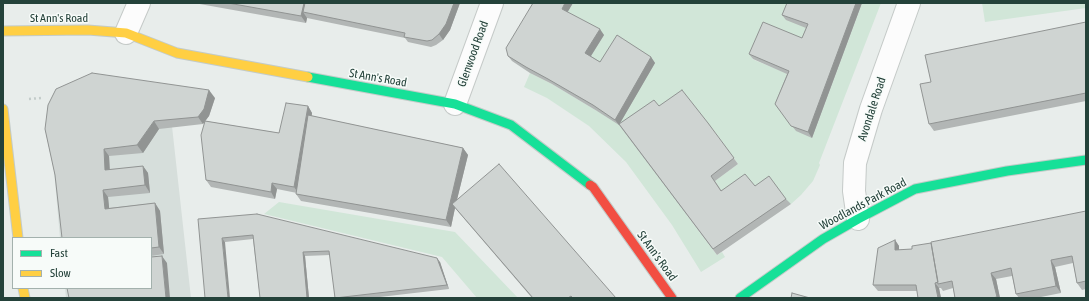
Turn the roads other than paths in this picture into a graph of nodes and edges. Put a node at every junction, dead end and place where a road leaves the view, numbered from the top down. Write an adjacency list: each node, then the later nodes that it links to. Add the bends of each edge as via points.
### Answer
1 (139, 3): 5 (street)
2 (492, 3): 6 (street, Glenwood Road)
3 (909, 3): 10 (street, Avondale Road, via 871,109 855,163 854,191)
4 (3, 31): 5 (main road, St Ann's Road, via 88,30)
5 (126, 33): 6 (main road, St Ann's Road, via 177,53)
6 (455, 104): 12 (main road, St Ann's Road, via 511,125 593,187)
7 (3, 109): 9 (main road)
8 (1086, 160): 10 (main road, Woodlands Park Road, via 1007,171 915,189)
9 (9, 217): 11 (main road)
10 (858, 219): 13 (main road, Woodlands Park Road, via 823,239)
11 (18, 237)
12 (672, 298)
13 (740, 298)

